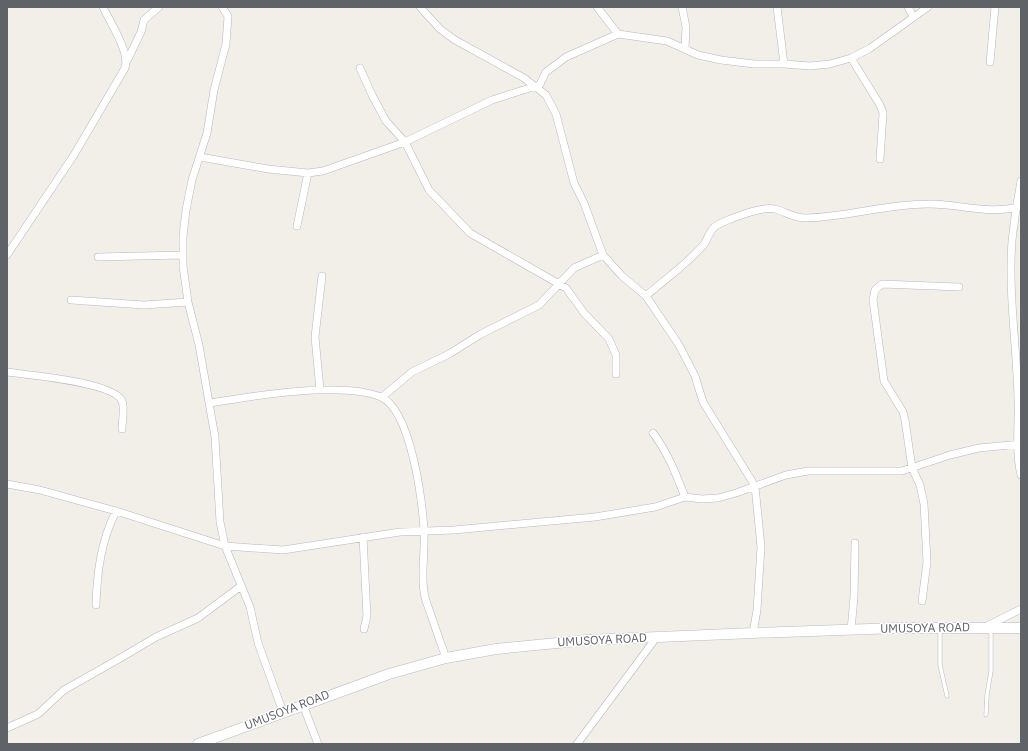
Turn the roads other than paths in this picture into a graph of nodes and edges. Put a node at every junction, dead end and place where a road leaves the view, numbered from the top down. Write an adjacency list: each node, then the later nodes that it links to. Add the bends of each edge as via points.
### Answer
1 (103, 7): 14 (street)
2 (158, 7): 13 (street, via 144,20)
3 (222, 7): 23 (street, via 228,16 226,44)
4 (420, 7): 21 (street, via 440,29 455,40)
5 (598, 7): 12 (street)
6 (682, 7): 15 (street, via 686,27)
7 (777, 7): 19 (street)
8 (908, 7): 11 (street)
9 (928, 7): 11 (street)
10 (995, 7): 18 (street)
11 (913, 17): 16 (street, via 869,49)
12 (618, 34): 15 (street, via 667,42); 21 (street, via 566,57 546,72)
13 (136, 43): 14 (street); 17 (street)
14 (122, 46): 17 (street)
15 (685, 48): 19 (street, via 698,55 721,60)
16 (851, 58): 19 (street, via 810,66); 24 (street, via 876,96 881,109)
17 (127, 61): 29 (street, via 118,82 74,155)
18 (990, 62)
19 (784, 64)
20 (360, 68): 22 (street, via 386,121)
21 (537, 87): 22 (street, via 492,100); 31 (street, via 546,95 556,114 574,183)
22 (405, 142): 25 (street, via 345,164); 34 (street, via 429,190 470,233)
23 (200, 157): 25 (street); 30 (street, via 186,210)
24 (880, 159)
25 (308, 173): 28 (street)
26 (1021, 181): 27 (street)
27 (1018, 207): 36 (street, via 968,209 929,203 806,218 763,209 715,226 692,256); 46 (street, via 1012,242 1012,288)
28 (297, 226)
29 (7, 255)
30 (183, 255): 32 (street); 38 (street)
31 (603, 255): 34 (street, via 574,268); 36 (street, via 628,282)
32 (98, 257)
33 (322, 276): 41 (street, via 315,337)
34 (560, 284): 40 (street, via 609,339 616,355); 42 (street, via 539,305 412,372)
35 (959, 287): 47 (street, via 882,284 876,290 873,300 884,381 903,412)
36 (646, 296): 50 (street, via 679,344 704,402)
37 (72, 300): 38 (street, via 144,305)
38 (188, 302): 43 (street)
39 (7, 372): 44 (street, via 70,380 119,397 123,403)
40 (616, 374)
41 (320, 390): 42 (street, via 353,391); 43 (street, via 257,395)
42 (382, 397): 53 (street, via 391,404 404,427 414,455)
43 (210, 403): 56 (street, via 215,437 220,522)
44 (122, 429)
45 (653, 433): 51 (street, via 666,450)
46 (1019, 444): 47 (street, via 979,448); 48 (street)
47 (912, 468): 50 (street, via 902,472 808,470); 58 (street, via 920,485 924,504 927,562)
48 (1021, 476)
49 (7, 484): 52 (street, via 40,490)
50 (755, 486): 51 (street, via 718,498); 66 (street, via 761,547)
51 (685, 497): 53 (street, via 640,510 595,518 468,529)
52 (116, 512): 56 (street); 59 (street, via 103,545)
53 (424, 530): 54 (street); 68 (street, via 423,591)
54 (362, 537): 56 (street, via 283,550); 64 (street, via 367,616)
55 (854, 543): 65 (street)
56 (225, 546): 57 (street)
57 (241, 586): 71 (street); 73 (street, via 198,618 156,637 71,686 38,714)
58 (922, 602)
59 (96, 605)
60 (1021, 609): 62 (street)
61 (940, 628): 62 (main road, UMUSOYA ROAD); 65 (main road, UMUSOYA ROAD); 69 (lane, via 940,665)
62 (987, 628): 63 (main road, UMUSOYA ROAD); 72 (lane, via 991,671)
63 (1021, 628)
64 (364, 629)
65 (851, 630): 66 (main road, UMUSOYA ROAD)
66 (753, 633): 67 (main road, UMUSOYA ROAD)
67 (656, 638): 68 (main road, UMUSOYA ROAD, via 496,648); 76 (street)
68 (446, 658): 70 (main road, UMUSOYA ROAD, via 389,674)
69 (946, 696)
70 (303, 704): 71 (main road, UMUSOYA ROAD); 75 (street)
71 (283, 712): 74 (main road, UMUSOYA ROAD)
72 (986, 715)
73 (7, 728)
74 (198, 744)
75 (318, 744)
76 (577, 744)

